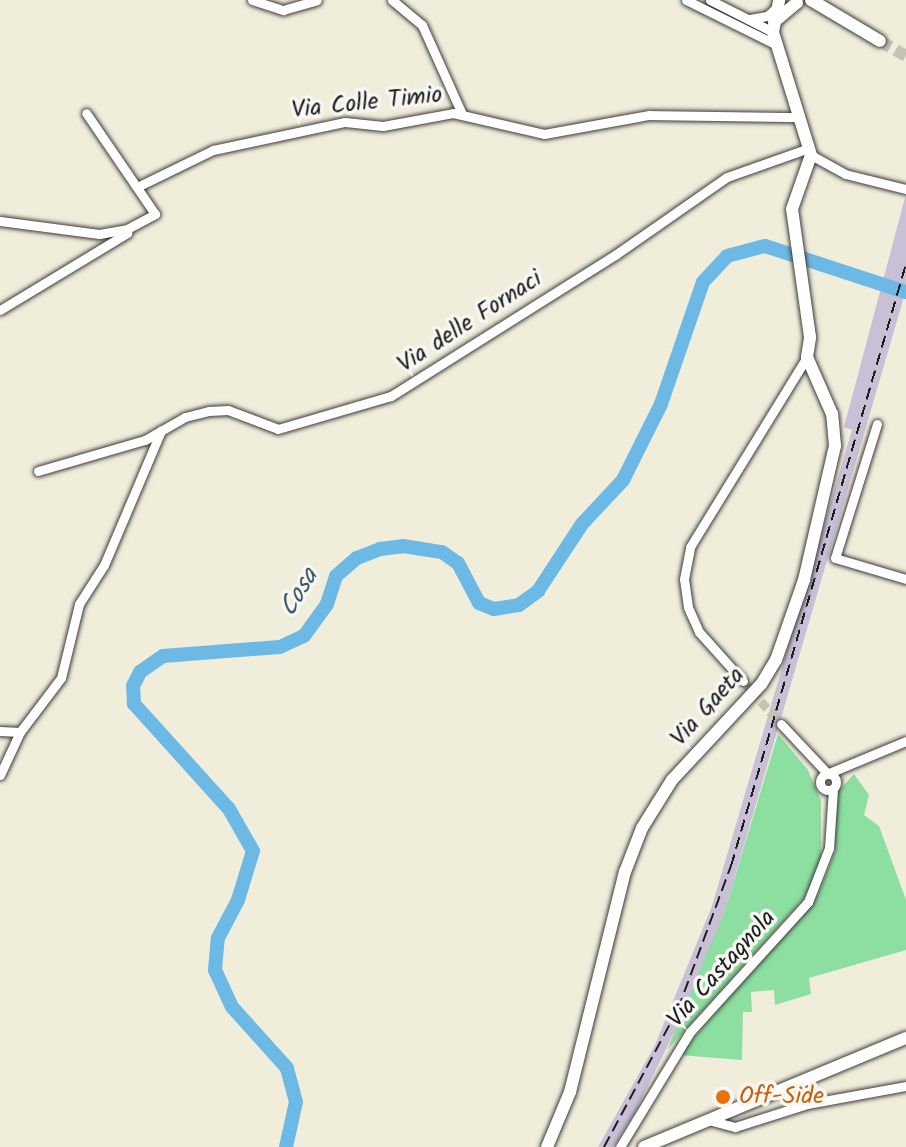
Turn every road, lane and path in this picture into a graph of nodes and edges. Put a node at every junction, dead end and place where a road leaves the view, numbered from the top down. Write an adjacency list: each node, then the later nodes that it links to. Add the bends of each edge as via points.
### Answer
1 (252, 0): 2 (street, via 283,10)
2 (317, 0)
3 (392, 0): 12 (street, via 422,25)
4 (686, 0): 9 (street)
5 (710, 0): 8 (street)
6 (794, 1): 7 (street); 9 (street)
7 (814, 2): 10 (street)
8 (747, 19): 9 (street); 9 (street, via 767,16)
9 (776, 21): 13 (street)
10 (880, 41)
11 (86, 113): 15 (street)
12 (462, 114): 13 (street, Via Colle Timio, via 544,134 649,115); 15 (street, Via Colle Timio, via 383,126 345,122 260,137 213,150)
13 (800, 117): 14 (street)
14 (810, 151): 16 (street, via 845,174); 20 (street, Via Gaeta, via 792,221); 22 (street, Via delle Fornaci, via 727,177 641,238 391,396 278,429 228,410 185,417)
15 (137, 187): 18 (street, via 155,214)
16 (906, 189)
17 (0, 221): 18 (street, via 99,234)
18 (131, 227): 19 (street)
19 (0, 310)
20 (807, 357): 25 (street, via 690,547 684,579 688,607 699,632); 35 (street, Via Gaeta, via 832,414 835,446 788,630 762,683 650,809 625,872 570,1092)
21 (877, 424): 24 (street, via 835,558)
22 (163, 428): 23 (street, Via delle Fornaci, via 145,440); 28 (street, via 104,565 79,604 61,678)
23 (38, 471)
24 (906, 579)
25 (743, 681)
26 (781, 724): 31 (street)
27 (0, 731): 28 (street)
28 (20, 732): 30 (street)
29 (906, 741): 31 (street)
30 (0, 775)
31 (828, 781): 36 (street, Via Castagnola, via 829,848 808,902 690,1032)
32 (906, 1038): 34 (street)
33 (906, 1086): 34 (street, via 807,1104 735,1127)
34 (712, 1121): 37 (street)
35 (547, 1147)
36 (620, 1147)
37 (644, 1147)

